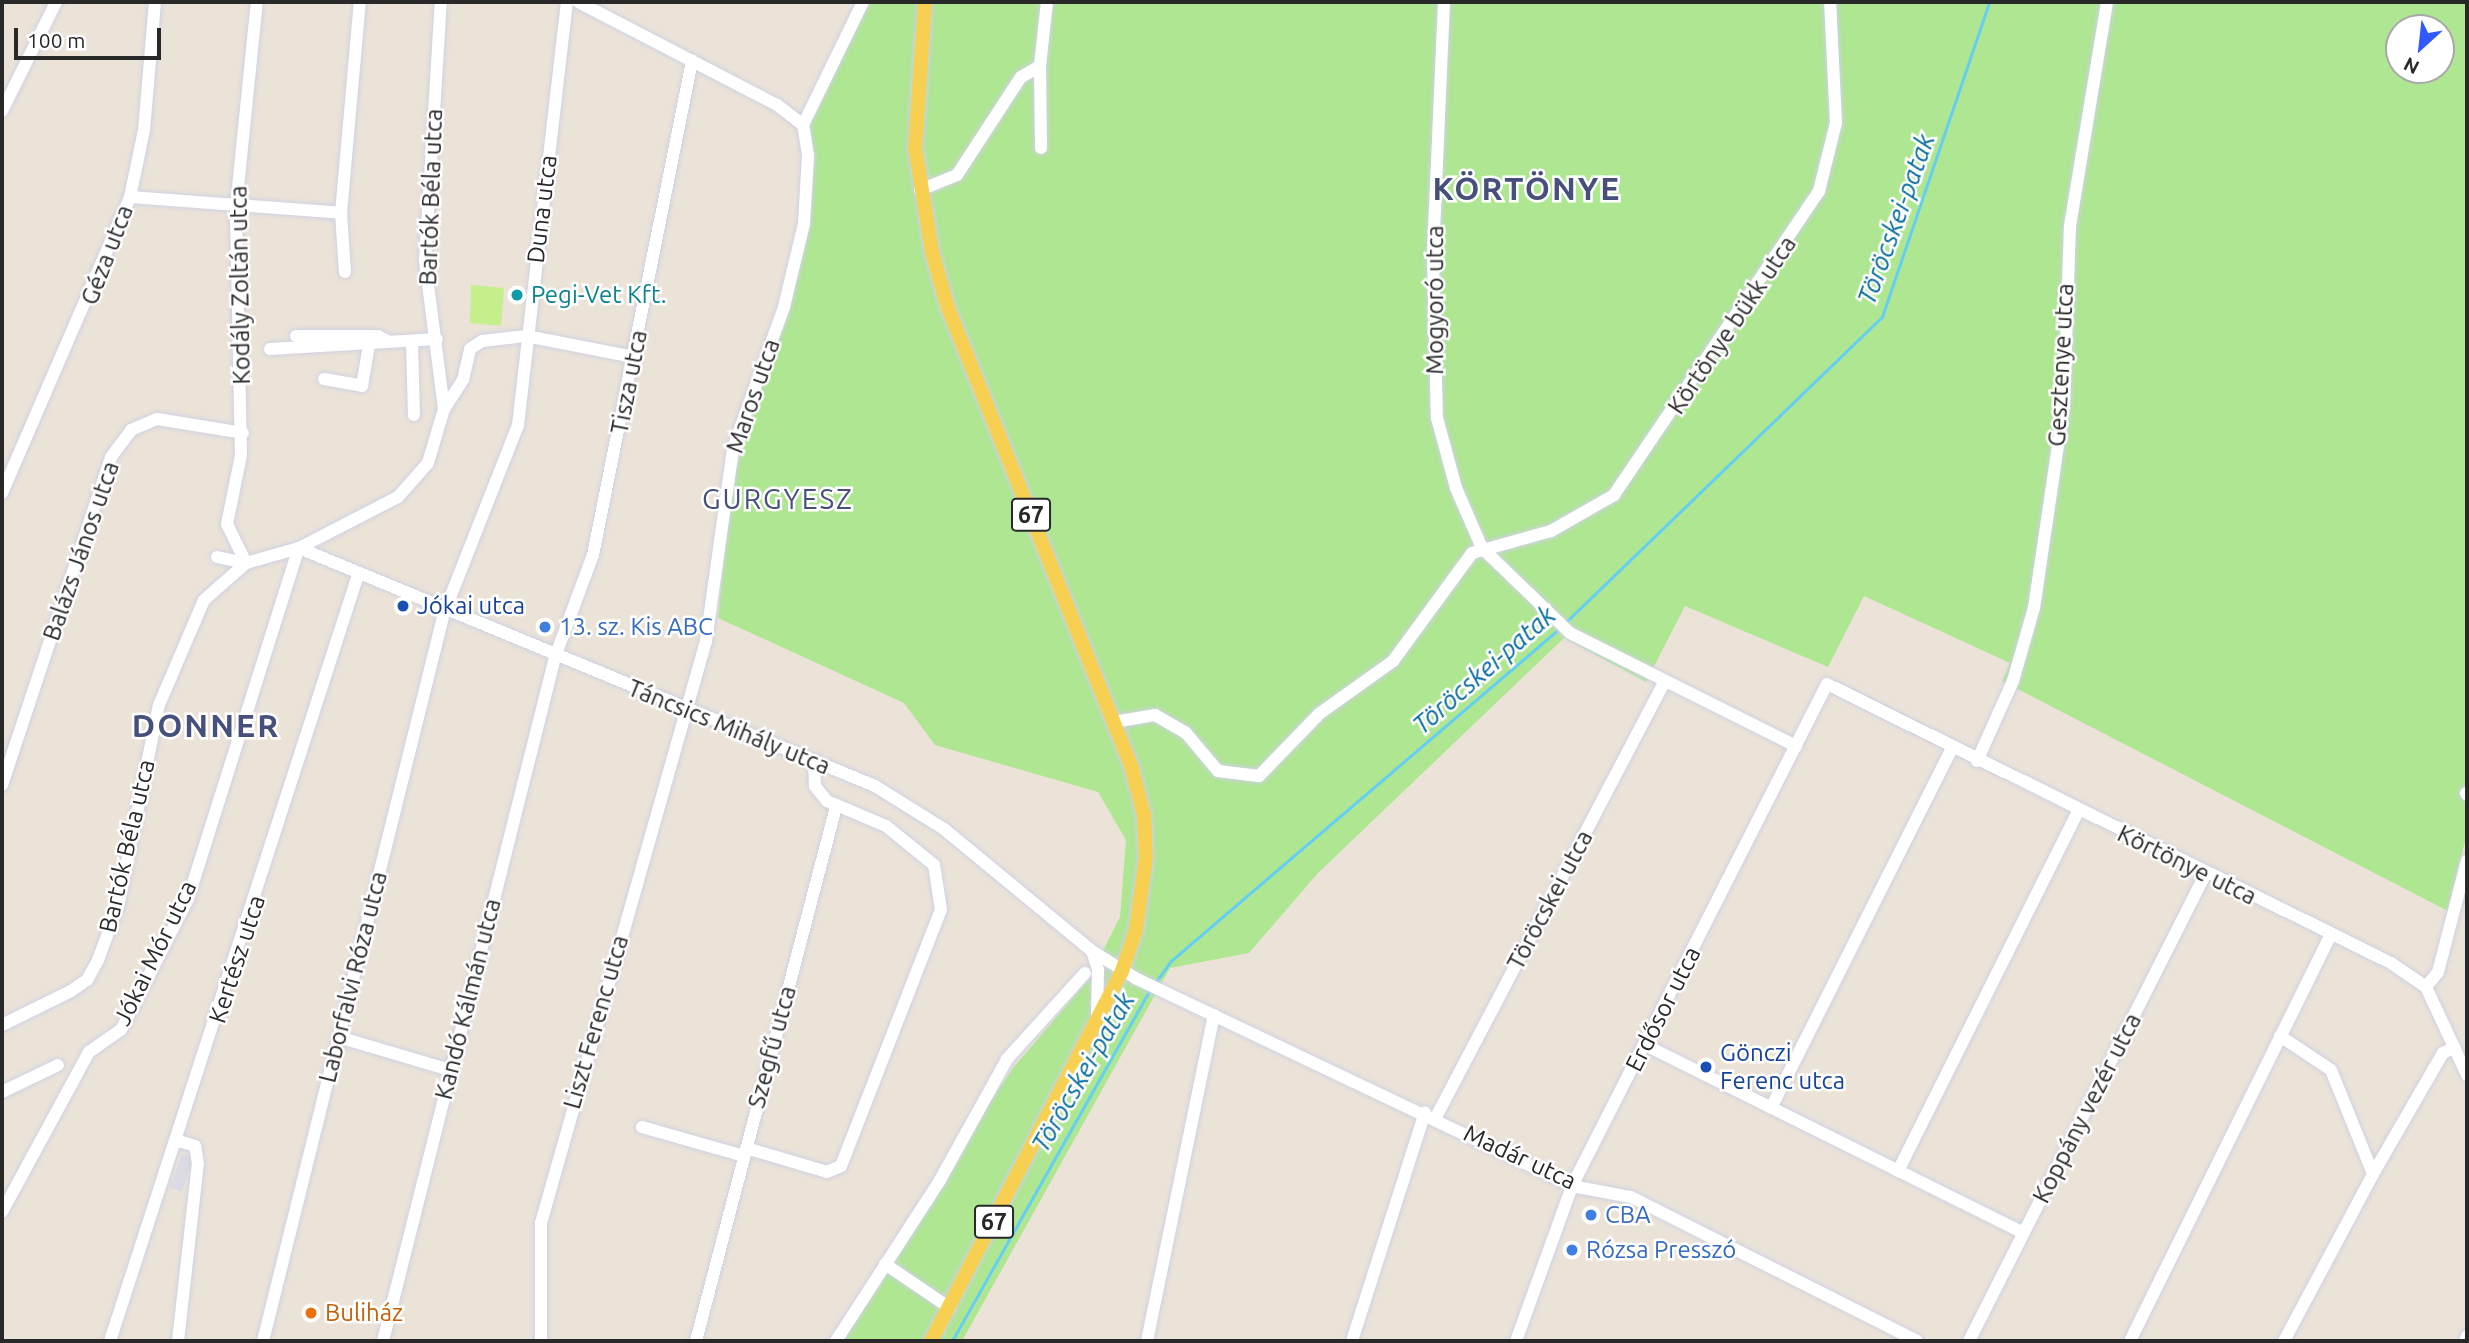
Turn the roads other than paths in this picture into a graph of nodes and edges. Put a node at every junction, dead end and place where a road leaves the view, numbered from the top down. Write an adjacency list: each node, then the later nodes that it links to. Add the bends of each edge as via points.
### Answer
1 (56, 2): 16 (street)
2 (155, 2): 20 (street, Géza utca, via 144,130)
3 (257, 2): 21 (street, Kodály Zoltán utca)
4 (360, 2): 22 (street)
5 (441, 2): 26 (street, Bartók Béla utca, via 426,227 427,289)
6 (567, 2): 25 (street, Duna utca)
7 (578, 2): 14 (street)
8 (863, 2): 17 (street, Maros utca)
9 (925, 2): 19 (main road, 67, via 915,89)
10 (1047, 2): 15 (street)
11 (1444, 2): 38 (street, Mogyoró utca, via 1433,258 1437,418 1456,488)
12 (1830, 2): 38 (street, Körtönye bükk utca, via 1836,123 1819,191 1800,225 1614,495 1551,531)
13 (2107, 2): 51 (street, Gesztenye utca, via 2070,226 2064,405 2034,608 2014,681)
14 (692, 61): 17 (street); 31 (street, Tisza utca)
15 (1040, 66): 18 (street); 19 (street, via 1021,77 957,175)
16 (2, 111)
17 (803, 125): 46 (street, Maros utca, via 804,224 785,307 733,448 706,642)
18 (1041, 148)
19 (920, 190): 47 (main road, 67, via 948,308)
20 (130, 197): 21 (street); 36 (street, Géza utca)
21 (236, 207): 22 (street); 35 (street, Kodály Zoltán utca)
22 (341, 213): 23 (street)
23 (345, 272)
24 (296, 336): 28 (street, via 378,336)
25 (526, 336): 31 (street); 33 (street, via 482,341 470,349 463,380); 42 (street, Duna utca, via 518,425)
26 (437, 339): 27 (street); 33 (street, Bartók Béla utca)
27 (412, 341): 28 (street); 34 (street)
28 (391, 343): 29 (street)
29 (369, 345): 30 (street); 32 (street, via 362,386)
30 (270, 349)
31 (634, 357): 43 (street, Tisza utca, via 593,555)
32 (324, 379)
33 (444, 409): 37 (street, Bartók Béla utca, via 438,439 417,480 369,515)
34 (414, 415)
35 (243, 433): 40 (street, Kodály Zoltán utca, via 227,524); 52 (street, Balázs János utca, via 157,419 131,430 111,457)
36 (2, 493)
37 (299, 548): 40 (street, Bartók Béla utca); 41 (street, Táncsics Mihály utca); 81 (street, Jókai Mór utca, via 188,899 121,1030 89,1052)
38 (1482, 548): 44 (street, via 1570,633); 47 (street, via 1464,562 1393,662 1320,714 1259,776 1218,771 1186,733 1155,715)
39 (217, 557): 40 (street)
40 (246, 563): 63 (street, Bartók Béla utca, via 204,600 174,661 118,906 98,960 87,980 71,991)
41 (358, 575): 42 (street, Táncsics Mihály utca); 76 (street, Kertész utca)
42 (444, 613): 43 (street, Táncsics Mihály utca); 66 (street, Laborfalvi Róza utca)
43 (555, 657): 46 (street, Táncsics Mihály utca); 70 (street, Kandó Kálmán utca)
44 (1664, 683): 48 (street); 74 (street, Töröcskei utca)
45 (1827, 684): 48 (street, Erdősor utca); 49 (street, Körtönye utca)
46 (687, 709): 50 (street, Táncsics Mihály utca); 90 (street, Liszt Ferenc utca, via 541,1223)
47 (1114, 722): 59 (main road, 67, via 1144,815 1146,857 1136,930)
48 (1796, 746): 67 (street, Erdősor utca)
49 (1952, 748): 51 (street, Körtönye utca); 73 (street)
50 (814, 760): 53 (street, via 815,786); 58 (street, Táncsics Mihály utca, via 875,786 944,829)
51 (1977, 761): 54 (street, Körtönye utca)
52 (2, 785)
53 (836, 807): 77 (street, Szegfű utca); 77 (street, via 915,844 934,865 940,888 933,933 841,1166 827,1172)
54 (2078, 811): 56 (street, Körtönye utca); 78 (street)
55 (2467, 861): 61 (street, via 2438,972)
56 (2205, 875): 57 (street, Körtönye utca); 82 (street, Koppány vezér utca)
57 (2331, 934): 61 (street, Körtönye utca); 65 (street)
58 (1092, 951): 59 (street, Táncsics Mihály utca); 64 (street, via 1100,987)
59 (1122, 971): 62 (street, Madár utca); 64 (main road, 67)
60 (1085, 973): 83 (street, via 1007,1059)
61 (2426, 987): 68 (street)
62 (1214, 1014): 74 (street, Madár utca); 94 (street)
63 (2, 1025)
64 (1096, 1025): 84 (main road, 67)
65 (2280, 1036): 79 (street, via 2330,1070); 99 (street)
66 (338, 1037): 70 (street); 88 (street, Laborfalvi Róza utca)
67 (1645, 1045): 73 (street); 80 (street, Erdősor utca)
68 (2455, 1046): 71 (street); 79 (street, via 2443,1053)
69 (58, 1065): 72 (street)
70 (450, 1070): 89 (street, Kandó Kálmán utca)
71 (2467, 1076)
72 (2, 1092)
73 (1770, 1108): 78 (street)
74 (1430, 1115): 80 (street, Madár utca); 95 (street, Töröcskei utca)
75 (642, 1127): 77 (street)
76 (179, 1141): 86 (street, Kertész utca); 87 (street, via 195,1146 198,1164)
77 (745, 1152): 91 (street, Szegfű utca)
78 (1898, 1171): 82 (street)
79 (2373, 1174): 100 (street)
80 (1572, 1186): 96 (street, Erdősor utca); 97 (street, Madár utca, via 1631,1197)
81 (2, 1212)
82 (2023, 1233): 98 (street, Koppány vezér utca)
83 (885, 1264): 84 (street); 92 (street)
84 (950, 1308): 93 (main road, 67)
85 (2467, 1336): 101 (street)
86 (110, 1341)
87 (178, 1341)
88 (262, 1341)
89 (383, 1341)
90 (541, 1341)
91 (696, 1341)
92 (836, 1341)
93 (932, 1341)
94 (1147, 1341)
95 (1352, 1341)
96 (1516, 1341)
97 (1917, 1341)
98 (1969, 1341)
99 (2130, 1341)
100 (2284, 1341)
101 (2465, 1341)

